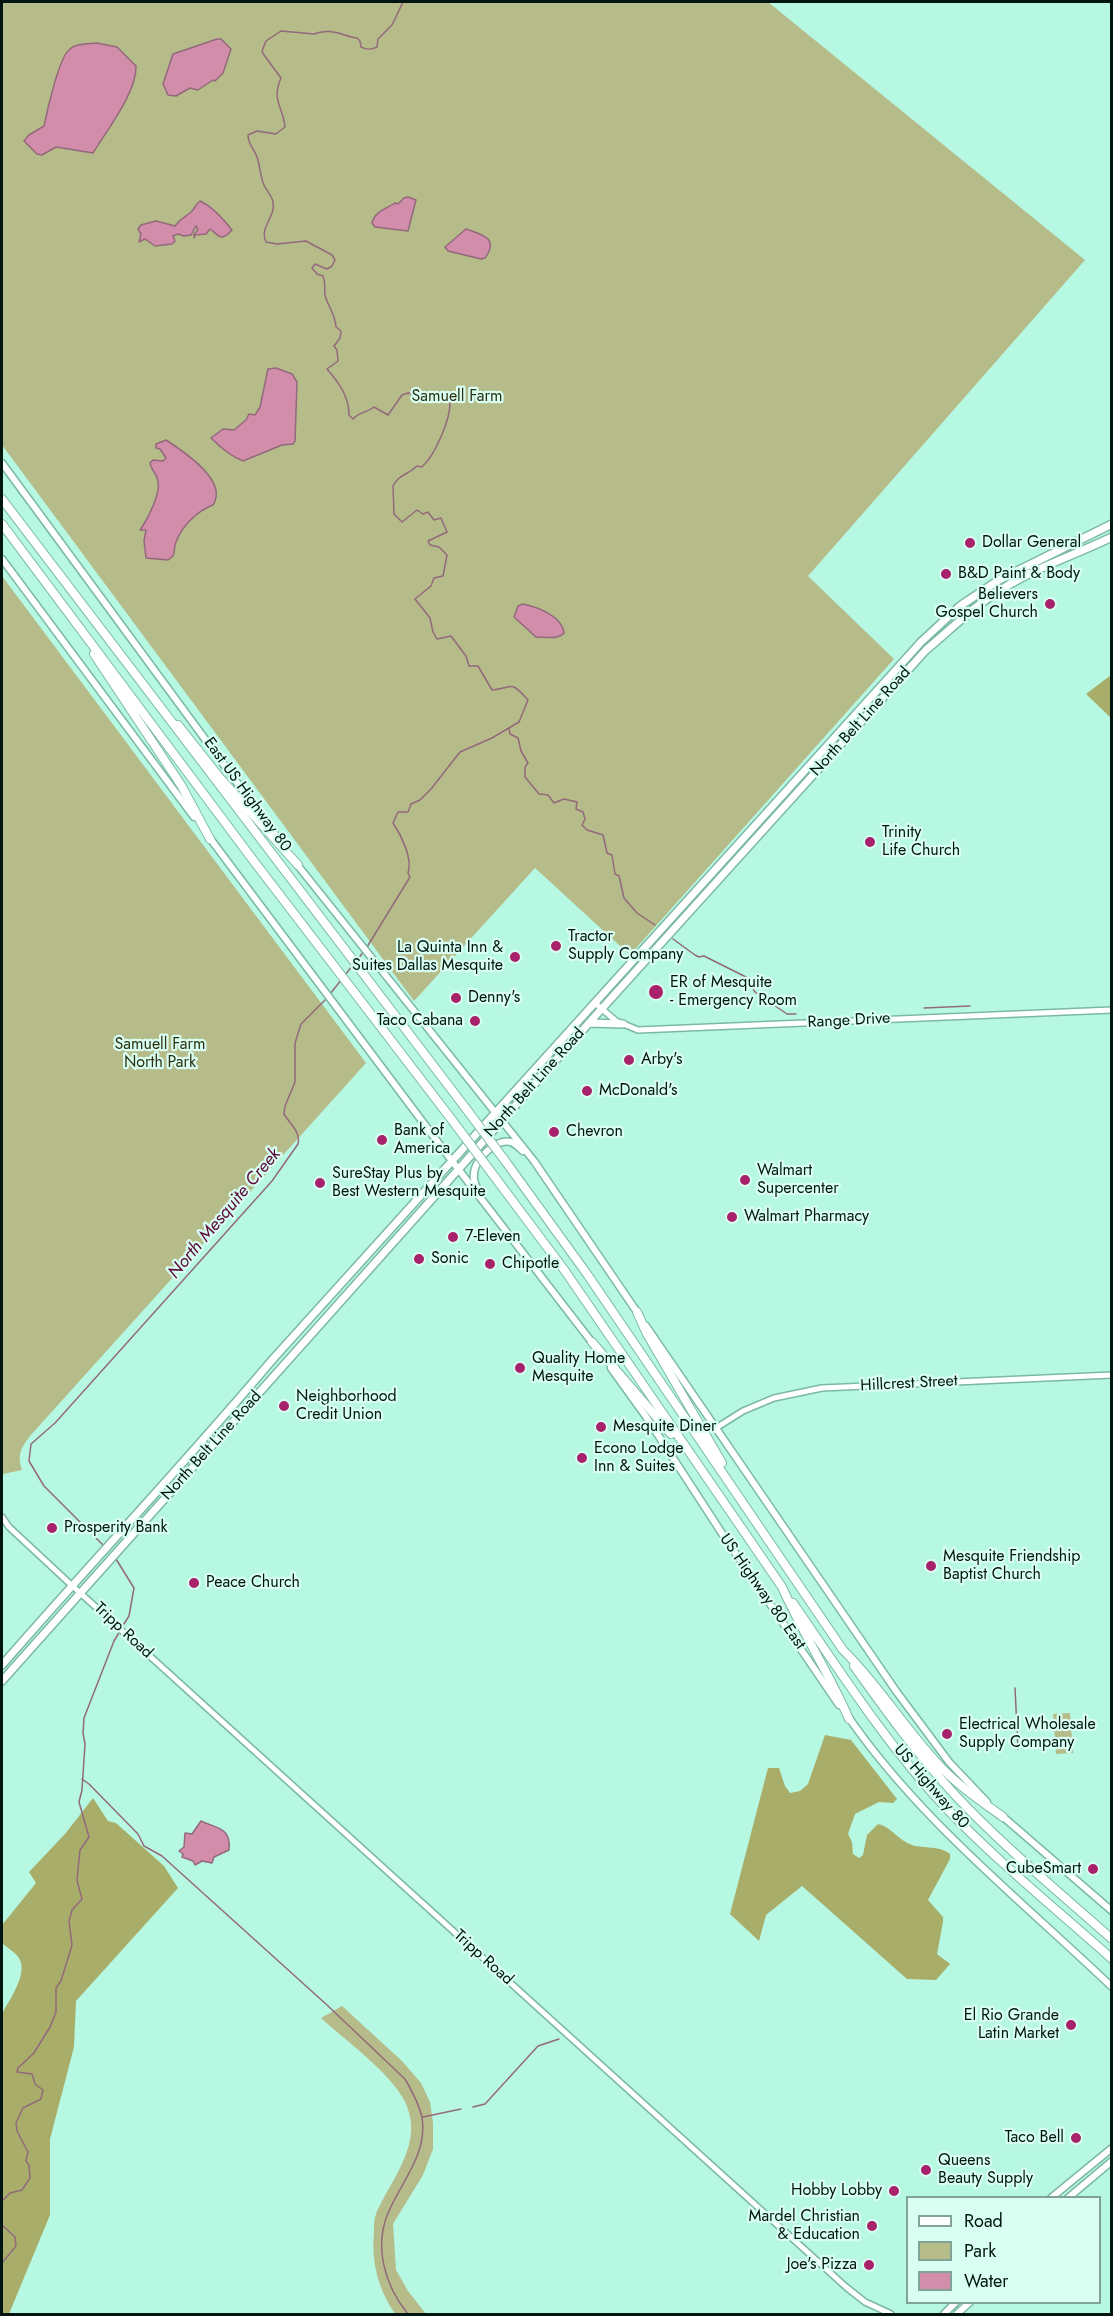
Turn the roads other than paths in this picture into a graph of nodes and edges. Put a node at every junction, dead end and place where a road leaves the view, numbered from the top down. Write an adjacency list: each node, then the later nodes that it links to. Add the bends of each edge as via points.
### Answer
1 (2, 463): 10 (main road, East US Highway 80)
2 (2, 499): 8 (highway)
3 (2, 524): 7 (highway)
4 (1112, 524): 11 (main road, North Belt Line Road, via 999,580 960,606 914,649)
5 (1112, 537): 12 (main road, North Belt Line Road, via 1005,587 966,615 926,650)
6 (2, 559): 9 (main road)
7 (41, 576): 9 (highway, via 181,784); 35 (highway, bridge, via 565,1271)
8 (128, 667): 10 (highway); 36 (highway, bridge, via 577,1258)
9 (210, 839): 22 (main road)
10 (298, 865): 20 (main road, East US Highway 80)
11 (718, 865): 12 (main road); 13 (main road, North Belt Line Road)
12 (726, 872): 14 (main road, North Belt Line Road)
13 (595, 1003): 14 (street, Range Drive); 18 (main road, North Belt Line Road)
14 (602, 1008): 16 (main road, North Belt Line Road); 17 (street, Range Drive)
15 (1112, 1010): 17 (street, Range Drive, via 678,1030 638,1030)
16 (589, 1023): 17 (main road); 19 (main road, North Belt Line Road)
17 (623, 1024)
18 (549, 1054): 19 (main road); 20 (main road, North Belt Line Road)
19 (556, 1060): 21 (main road, North Belt Line Road)
20 (496, 1112): 21 (main road, East US Highway 80); 22 (main road, North Belt Line Road)
21 (503, 1120): 23 (main road); 24 (main road, North Belt Line Road)
22 (452, 1161): 24 (main road, US Highway 80 East); 26 (main road, North Belt Line Road)
23 (534, 1161): 25 (main road, via 511,1142 498,1143 476,1165 474,1176); 28 (main road)
24 (459, 1169): 25 (main road, US Highway 80 East); 27 (main road, North Belt Line Road)
25 (479, 1194): 29 (main road, US Highway 80 East)
26 (330, 1297): 27 (main road); 30 (main road, North Belt Line Road)
27 (338, 1304): 32 (main road, North Belt Line Road)
28 (637, 1312): 34 (main road); 36 (highway, via 646,1334 723,1464)
29 (592, 1342): 35 (highway); 44 (main road, US Highway 80 East)
30 (280, 1352): 31 (main road, North Belt Line Road); 32 (main road)
31 (273, 1359): 32 (main road); 38 (main road, North Belt Line Road)
32 (284, 1364): 40 (main road, North Belt Line Road)
33 (1112, 1375): 34 (street, Hillcrest Street, via 822,1388 774,1398 742,1411)
34 (716, 1428): 45 (main road, via 932,1740)
35 (684, 1447): 39 (highway)
36 (730, 1484): 41 (highway)
37 (2, 1517): 38 (street, Tripp Road)
38 (72, 1585): 40 (street, Tripp Road); 42 (main road, North Belt Line Road)
39 (782, 1587): 44 (highway); 48 (highway, US Highway 80, via 880,1728 946,1808)
40 (81, 1593): 43 (main road, North Belt Line Road); 54 (street, Tripp Road, via 846,2288)
41 (843, 1650): 45 (highway, via 936,1762); 47 (highway, US Highway 80, via 904,1735 946,1785 991,1831)
42 (2, 1665)
43 (2, 1681)
44 (849, 1719): 49 (main road, US Highway 80 East, via 902,1787 940,1826)
45 (1003, 1817): 46 (main road)
46 (1112, 1911)
47 (1112, 1939)
48 (1112, 1959)
49 (1112, 1987)
50 (1112, 2148): 52 (main road)
51 (1112, 2162): 53 (main road)
52 (1053, 2196)
53 (1070, 2196)
54 (891, 2314)

